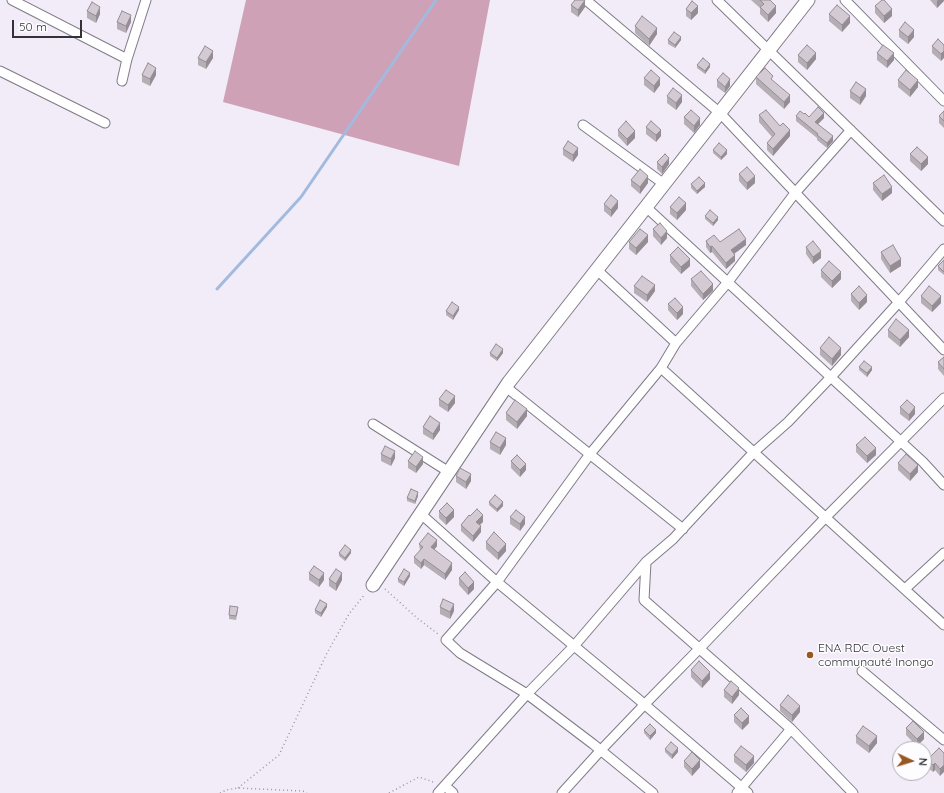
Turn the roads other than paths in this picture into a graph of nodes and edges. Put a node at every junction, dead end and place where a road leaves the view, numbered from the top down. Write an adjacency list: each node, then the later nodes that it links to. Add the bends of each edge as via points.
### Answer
1 (12, 0): 8 (street)
2 (146, 0): 8 (street)
3 (586, 0): 12 (street)
4 (717, 0): 7 (street)
5 (808, 0): 7 (street)
6 (845, 0): 11 (street)
7 (769, 50): 12 (street); 15 (street)
8 (127, 59): 10 (street)
9 (0, 71): 13 (street)
10 (122, 81)
11 (944, 101)
12 (720, 113): 16 (street); 17 (street)
13 (105, 123)
14 (583, 125): 16 (street)
15 (851, 130): 17 (street); 19 (street)
16 (664, 184): 18 (street)
17 (795, 193): 22 (street); 23 (street)
18 (646, 207): 21 (street); 22 (street)
19 (944, 221)
20 (944, 249): 23 (street)
21 (597, 270): 24 (street); 28 (street)
22 (728, 282): 24 (street); 27 (street)
23 (899, 302): 25 (street); 27 (street)
24 (676, 343): 26 (street)
25 (944, 350)
26 (661, 368): 32 (street); 33 (street)
27 (831, 377): 31 (street); 32 (street, via 788,422)
28 (506, 387): 33 (street); 34 (street)
29 (944, 398): 31 (street)
30 (373, 424): 34 (street)
31 (901, 441): 35 (street); 37 (street)
32 (754, 452): 37 (street); 38 (street)
33 (590, 454): 38 (street); 42 (street)
34 (449, 472): 36 (street)
35 (944, 485)
36 (421, 514): 41 (street); 42 (street)
37 (826, 517): 43 (street); 46 (street)
38 (683, 529): 40 (street)
39 (944, 553): 43 (street)
40 (646, 562): 45 (street); 46 (street, via 644,600)
41 (374, 582)
42 (497, 582): 45 (street); 48 (street, via 446,640 460,652)
43 (905, 589): 44 (street)
44 (944, 625)
45 (574, 646): 48 (street); 49 (street)
46 (699, 649): 49 (street); 50 (street)
47 (862, 671): 51 (street)
48 (528, 694): 52 (street); 53 (street)
49 (644, 704): 52 (street); 54 (street)
50 (791, 729): 54 (street); 58 (street)
51 (944, 740)
52 (601, 750): 56 (street); 57 (street)
53 (441, 789): 55 (street)
54 (742, 791)
55 (453, 793)
56 (562, 793)
57 (653, 793)
58 (853, 793)

